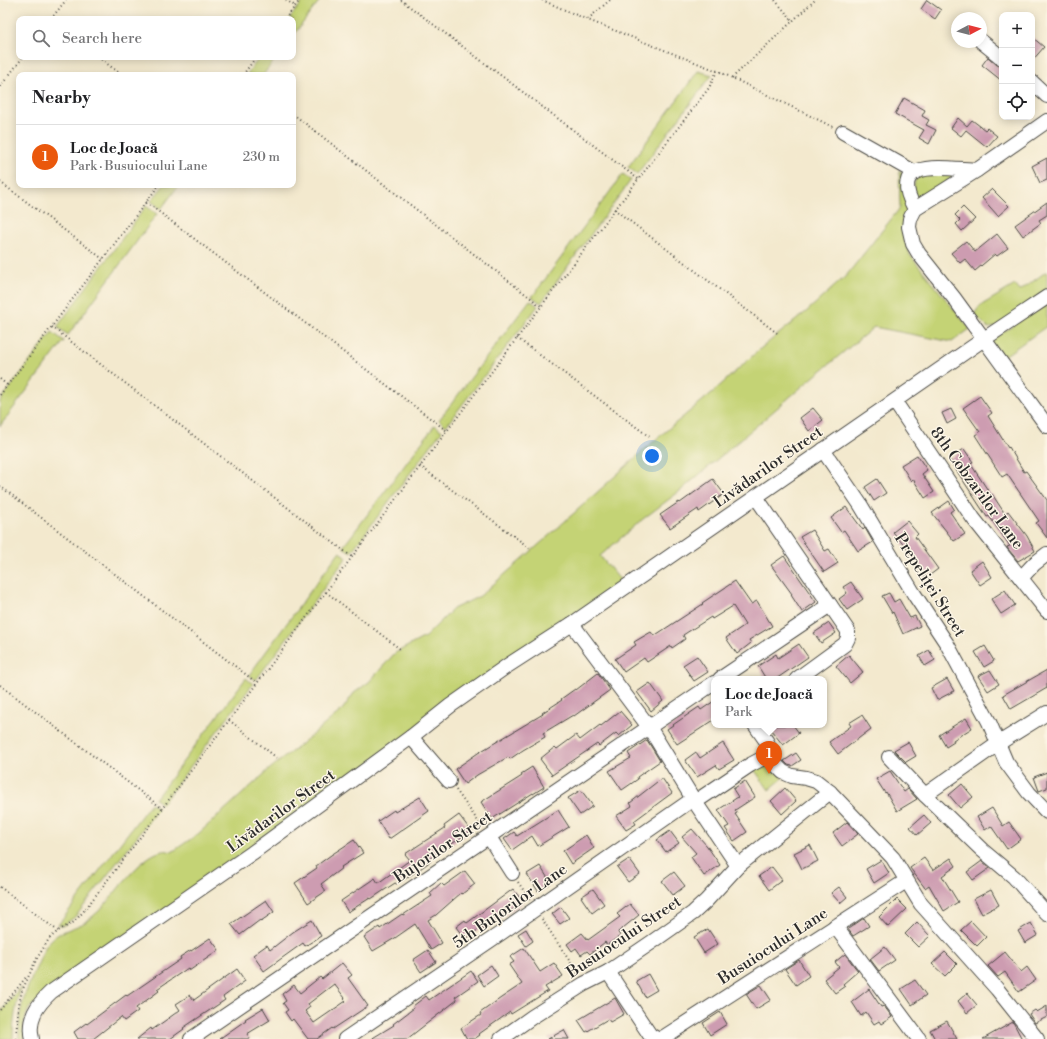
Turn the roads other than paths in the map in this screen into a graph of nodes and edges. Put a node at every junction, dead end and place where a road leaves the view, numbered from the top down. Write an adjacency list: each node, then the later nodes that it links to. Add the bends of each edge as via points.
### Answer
1 (987, 46): 2 (street)
2 (999, 56)
3 (1034, 84): 4 (street)
4 (1047, 96)
5 (1047, 121): 7 (street)
6 (843, 132): 8 (street)
7 (977, 170): 8 (street, via 927,168); 9 (street)
8 (914, 172): 9 (street, via 908,184)
9 (915, 209): 11 (street, via 909,227 913,244)
10 (1047, 297): 11 (street, Livădarilor Street)
11 (984, 339): 12 (street, Livădarilor Street); 13 (street)
12 (896, 402): 14 (street, Livădarilor Street); 17 (street, 8th Cobzarilor Lane, via 973,518)
13 (1047, 426)
14 (823, 450): 15 (street, Livădarilor Street); 28 (street, Prepeliței Street, via 860,504 947,644)
15 (756, 497): 18 (street); 20 (street, Livădarilor Street)
16 (1047, 554): 17 (street)
17 (1021, 578): 19 (street, 8th Cobzarilor Lane)
18 (830, 604): 21 (street); 22 (street, via 848,631 846,644)
19 (1047, 611)
20 (572, 624): 25 (street); 27 (street, Livădarilor Street, via 450,706)
21 (724, 676)
22 (801, 676)
23 (711, 685): 25 (street, Bujorilor Street)
24 (1047, 713): 28 (street)
25 (650, 727): 34 (street); 36 (street, Bujorilor Street)
26 (757, 728): 29 (street, via 767,742)
27 (411, 737): 31 (street); 43 (street, Livădarilor Street, via 252,853 51,992 33,1015 30,1026)
28 (999, 743): 33 (street); 35 (street, Prepeliței Street, via 1006,762 1029,793)
29 (771, 754): 32 (street, via 775,764 784,772 816,781); 34 (street, 5th Bujorilor Lane)
30 (889, 758): 33 (street)
31 (449, 781)
32 (830, 792): 37 (street, Busuiocului Street); 39 (street, via 892,858)
33 (925, 795): 40 (street, via 1014,877)
34 (694, 800): 37 (street); 45 (street, 5th Bujorilor Lane)
35 (1046, 808)
36 (489, 837): 38 (street); 44 (street, Bujorilor Street)
37 (738, 866): 42 (street, Busuiocului Street, via 693,913)
38 (512, 873)
39 (906, 881): 41 (street, Busuiocului Lane); 49 (street, via 921,904 997,989)
40 (1047, 914)
41 (835, 926): 47 (street, Busuiocului Lane, via 661,1039); 48 (street)
42 (608, 972): 46 (street, Busuiocului Street, via 584,984); 47 (street, Busuiocului Lane, via 650,1035)
43 (32, 1039)
44 (191, 1039)
45 (346, 1039)
46 (501, 1039)
47 (657, 1039)
48 (919, 1039)
49 (1037, 1039)

